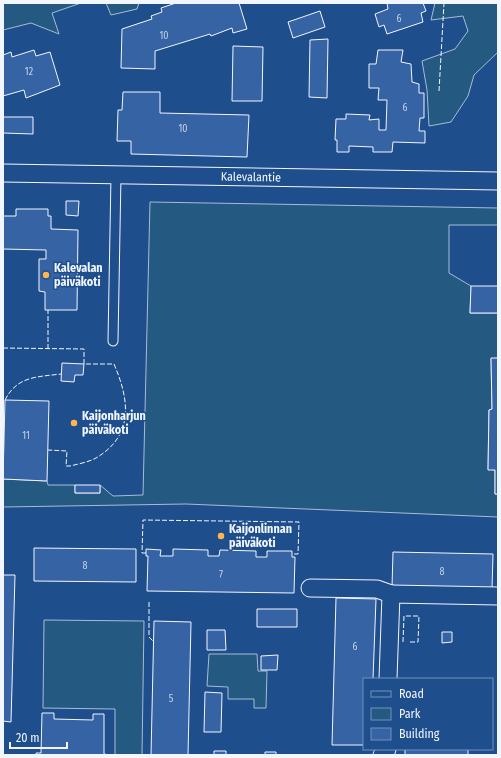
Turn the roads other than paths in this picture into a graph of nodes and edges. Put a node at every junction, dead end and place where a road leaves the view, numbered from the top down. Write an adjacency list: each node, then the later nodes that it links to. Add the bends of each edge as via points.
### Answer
1 (3, 173): 2 (street, Kalevalantie)
2 (116, 175): 3 (street, Kalevalantie); 4 (lane)
3 (498, 181)
4 (113, 341)
5 (310, 588): 6 (street, via 377,589)
6 (390, 594): 7 (street); 8 (street)
7 (498, 596)
8 (388, 678)

